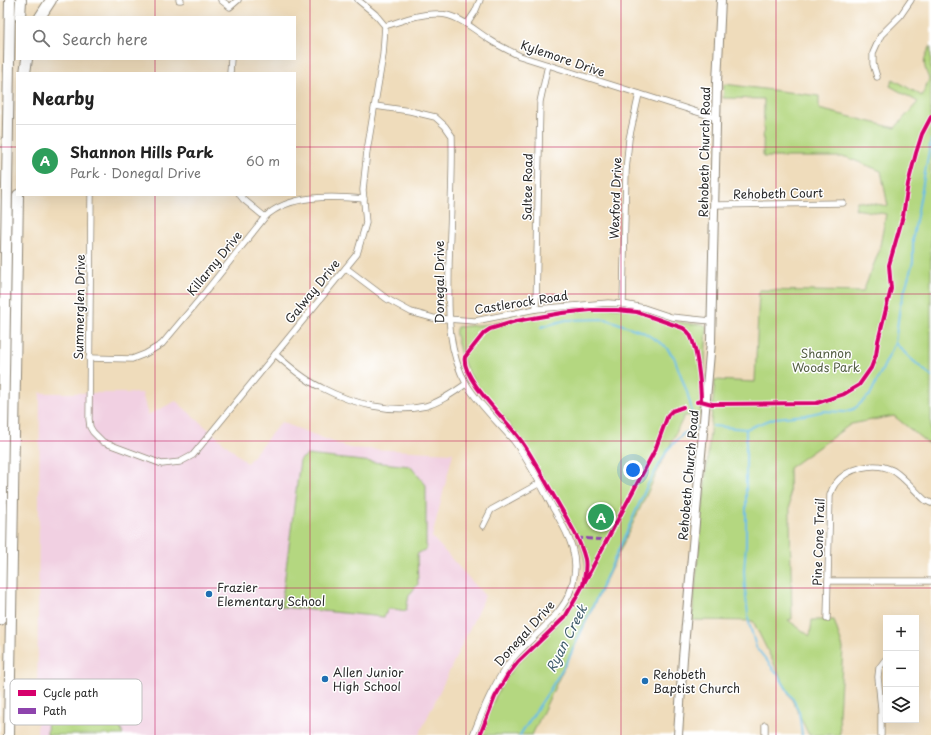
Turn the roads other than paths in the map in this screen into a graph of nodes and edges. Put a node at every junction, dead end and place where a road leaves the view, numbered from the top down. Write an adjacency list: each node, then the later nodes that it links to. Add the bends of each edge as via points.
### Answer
1 (10, 0): 26 (highway)
2 (21, 0): 10 (highway)
3 (51, 0): 11 (highway)
4 (221, 0): 5 (street, via 230,7)
5 (238, 0)
6 (358, 0): 13 (street)
7 (480, 0): 12 (street)
8 (721, 0): 24 (street, Rehobeth Church Road)
9 (911, 0): 21 (street, via 900,16 880,35 873,53)
10 (20, 16)
11 (41, 16)
12 (467, 24): 13 (street, Kylemore Drive, via 439,14 424,15); 17 (street, Kylemore Drive, via 491,41 520,56)
13 (385, 26): 23 (street, Galway Drive)
14 (20, 60): 18 (highway)
15 (27, 60): 19 (highway)
16 (231, 60): 20 (street)
17 (548, 65): 22 (street, Kylemore Drive); 36 (street, Saltee Road, via 540,102)
18 (19, 72)
19 (25, 72)
20 (230, 72)
21 (877, 77)
22 (639, 94): 24 (street, Kylemore Drive); 35 (street, Wexford Drive, via 629,140 626,171)
23 (375, 106): 30 (street, Galway Drive, via 363,190); 37 (street, Donegal Drive, via 435,117 452,136)
24 (716, 118): 32 (street, Rehobeth Church Road)
25 (0, 130): 26 (highway)
26 (7, 158): 49 (highway)
27 (18, 196): 52 (highway)
28 (91, 196): 40 (street, Summerglen Drive)
29 (241, 196): 33 (street)
30 (364, 199): 33 (street, Killarny Drive, via 322,197 290,202 273,209); 34 (street, Galway Drive, via 364,231 356,254)
31 (843, 203): 32 (street, Rehobeth Court)
32 (714, 205): 38 (street, Rehobeth Church Road)
33 (265, 217): 40 (street, Killarny Drive, via 162,344 132,359)
34 (346, 268): 37 (street, Castlerock Road, via 387,298 412,312); 39 (street, Galway Drive)
35 (623, 304): 36 (street, Castlerock Road); 38 (street, Castlerock Road, via 671,317)
36 (536, 309): 37 (street, Castlerock Road, via 475,321)
37 (449, 320): 41 (street, Donegal Drive, via 455,356)
38 (711, 321): 54 (street, Rehobeth Church Road)
39 (275, 354): 41 (street, via 297,373 322,388 348,399 382,407 411,409 428,406 443,400); 42 (street, Galway Drive, via 192,455 180,462 162,464 103,442 93,432)
40 (89, 358): 42 (street, Summerglen Drive)
41 (466, 384): 43 (street, Donegal Drive, via 514,442)
42 (89, 419)
43 (540, 483): 45 (street, via 491,510); 53 (street, Donegal Drive, via 572,545 576,563 574,578 570,593 562,607 510,662 497,682)
44 (931, 503): 46 (street, Pine Cone Trail, via 893,470 867,466 846,474 835,484 830,495)
45 (483, 526)
46 (828, 581): 47 (street); 48 (street, Pine Cone Trail)
47 (931, 581)
48 (827, 619)
49 (0, 620)
50 (883, 662): 56 (street, via 878,677 882,709)
51 (765, 725): 55 (street)
52 (9, 735)
53 (473, 735)
54 (678, 735)
55 (765, 735)
56 (881, 735)

